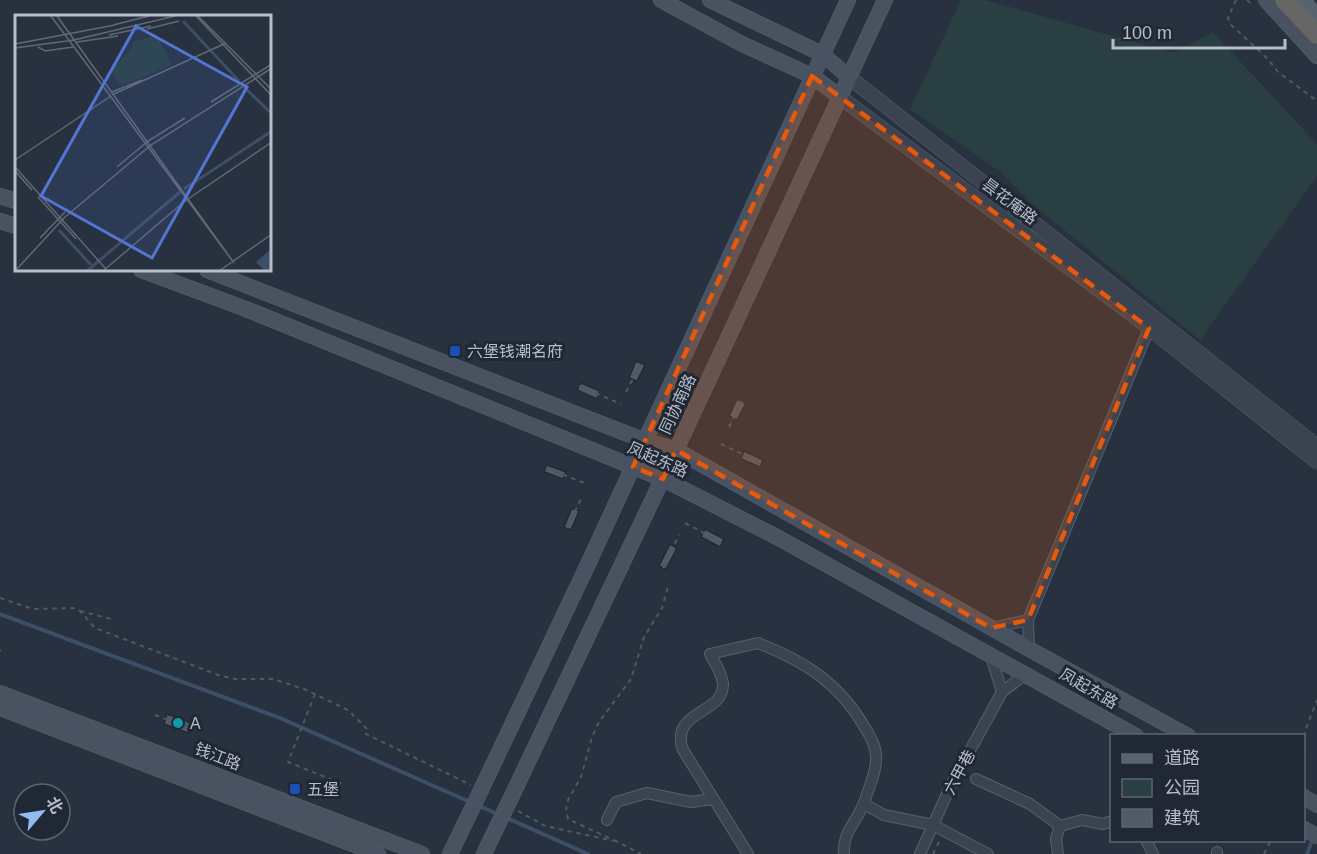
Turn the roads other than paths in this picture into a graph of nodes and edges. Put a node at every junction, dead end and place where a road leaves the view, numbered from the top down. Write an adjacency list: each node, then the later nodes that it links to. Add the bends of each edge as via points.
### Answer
1 (661, 0): 12 (main road, 昙花庵路)
2 (710, 0): 10 (main road, 昙花庵路)
3 (848, 0): 10 (main road, 同协南路)
4 (885, 0): 13 (main road, 同协南路)
5 (1266, 0): 11 (main road)
6 (1284, 0): 9 (highway)
7 (1302, 0): 8 (main road)
8 (1317, 17)
9 (1317, 35)
10 (822, 54): 12 (main road, 同协南路); 13 (main road, 昙花庵路)
11 (1317, 56)
12 (812, 76): 14 (main road, 昙花庵路); 22 (main road, 同协南路)
13 (849, 77): 14 (main road, 同协南路); 21 (street, 昙花庵路)
14 (840, 97): 21 (street, 昙花庵路); 24 (main road, 同协南路)
15 (0, 196): 16 (main road)
16 (15, 201)
17 (0, 221): 18 (main road)
18 (15, 226)
19 (146, 272): 26 (main road, 凤起东路)
20 (212, 272): 22 (main road, 凤起东路)
21 (1151, 323): 23 (street, 昙花庵路); 25 (street, 昙花庵路); 28 (street)
22 (643, 440): 24 (main road, 凤起东路); 26 (main road, 同协南路)
23 (1317, 446)
24 (676, 450): 27 (main road, 同协南路); 29 (main road, 凤起东路)
25 (1317, 462)
26 (633, 467): 27 (main road, 凤起东路); 47 (main road, 同协南路, bridge, via 478,787)
27 (663, 479): 31 (main road, 凤起东路); 48 (main road, 同协南路, bridge, via 512,806)
28 (1028, 620): 29 (street); 30 (street)
29 (991, 628): 30 (main road, 凤起东路)
30 (1029, 649): 37 (main road, 凤起东路)
31 (990, 653): 32 (main road, 凤起东路); 33 (street)
32 (1027, 674): 33 (street, 六甲巷); 36 (main road, 凤起东路)
33 (1002, 692): 43 (street, 六甲巷)
34 (0, 693): 46 (main road, 钱江路)
35 (0, 708): 45 (main road, 钱江路)
36 (1134, 734)
37 (1186, 734)
38 (976, 779): 44 (street, via 1030,804)
39 (712, 799): 40 (street, via 683,750 682,727 721,694 720,673 710,654 758,643 817,674 841,692 859,718 876,758); 41 (street, via 692,802 647,793 616,801); 49 (street)
40 (864, 804): 43 (street, via 884,815); 50 (street, via 845,837)
41 (607, 820)
42 (1110, 822): 44 (street, via 1082,820)
43 (933, 825): 51 (street, 六甲巷); 52 (street)
44 (1060, 826): 53 (street, via 1056,839)
45 (378, 854)
46 (422, 854)
47 (450, 854)
48 (484, 854)
49 (748, 854)
50 (844, 854)
51 (920, 854)
52 (988, 854)
53 (1058, 854)

